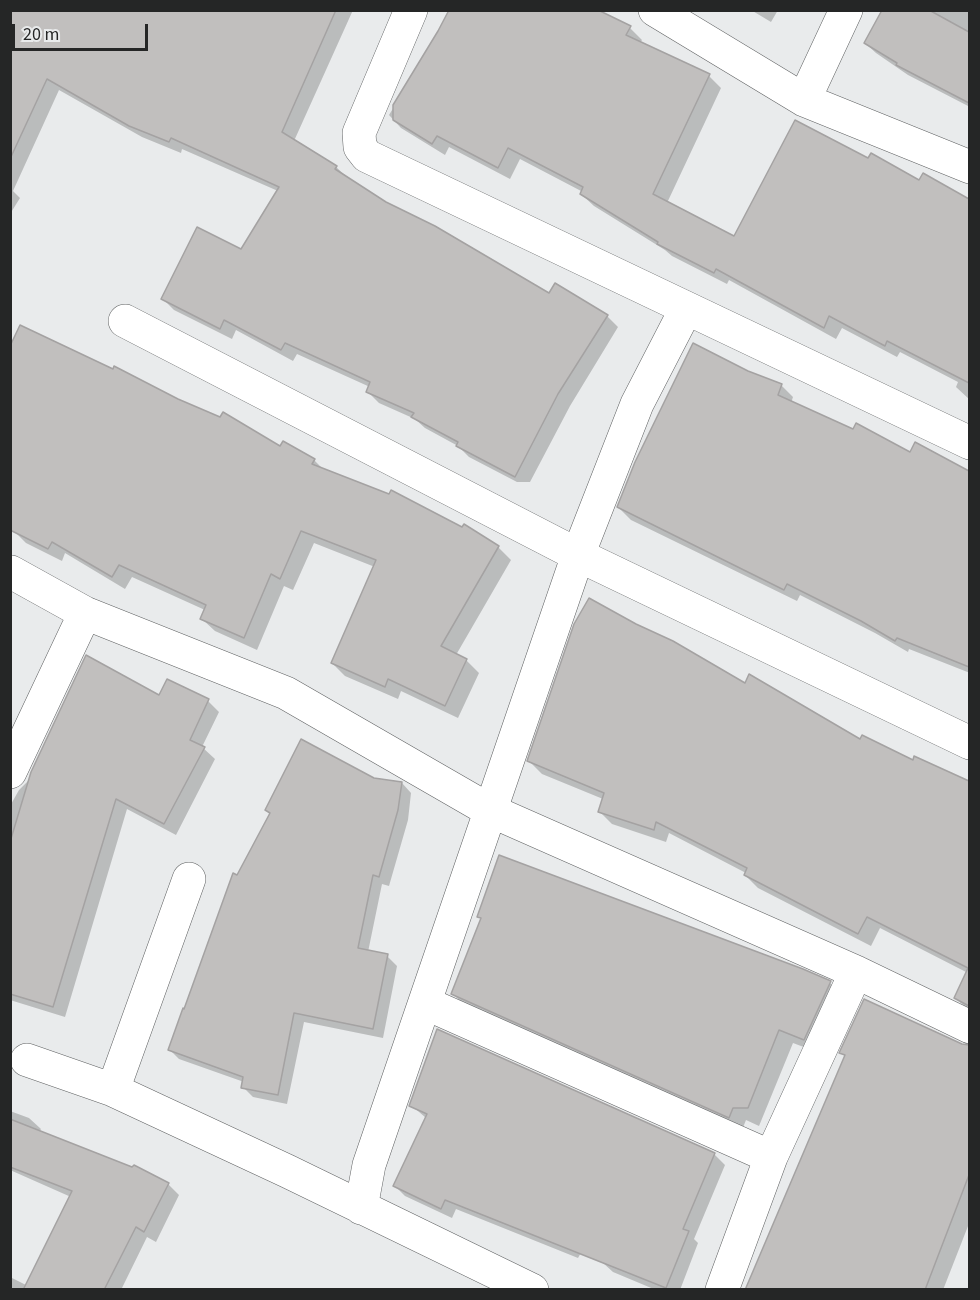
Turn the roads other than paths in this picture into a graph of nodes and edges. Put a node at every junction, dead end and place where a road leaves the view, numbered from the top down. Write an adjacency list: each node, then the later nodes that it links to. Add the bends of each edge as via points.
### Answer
1 (411, 10): 6 (street, via 359,133 360,147 367,156)
2 (655, 10): 4 (street)
3 (846, 10): 4 (street)
4 (804, 100): 5 (street)
5 (969, 168)
6 (686, 309): 8 (street); 9 (street, via 638,404)
7 (125, 321): 9 (street)
8 (969, 443)
9 (578, 555): 12 (street); 14 (street)
10 (12, 572): 11 (street)
11 (86, 613): 13 (street); 14 (street, via 286,693)
12 (969, 743)
13 (10, 772)
14 (489, 810): 16 (street); 17 (street)
15 (189, 879): 20 (street)
16 (856, 972): 18 (street); 21 (street)
17 (425, 1003): 21 (street); 22 (street, via 369,1165)
18 (969, 1027)
19 (27, 1060): 20 (street)
20 (113, 1090): 22 (street)
21 (771, 1157): 24 (street)
22 (361, 1208): 23 (street)
23 (532, 1290)
24 (722, 1290)

